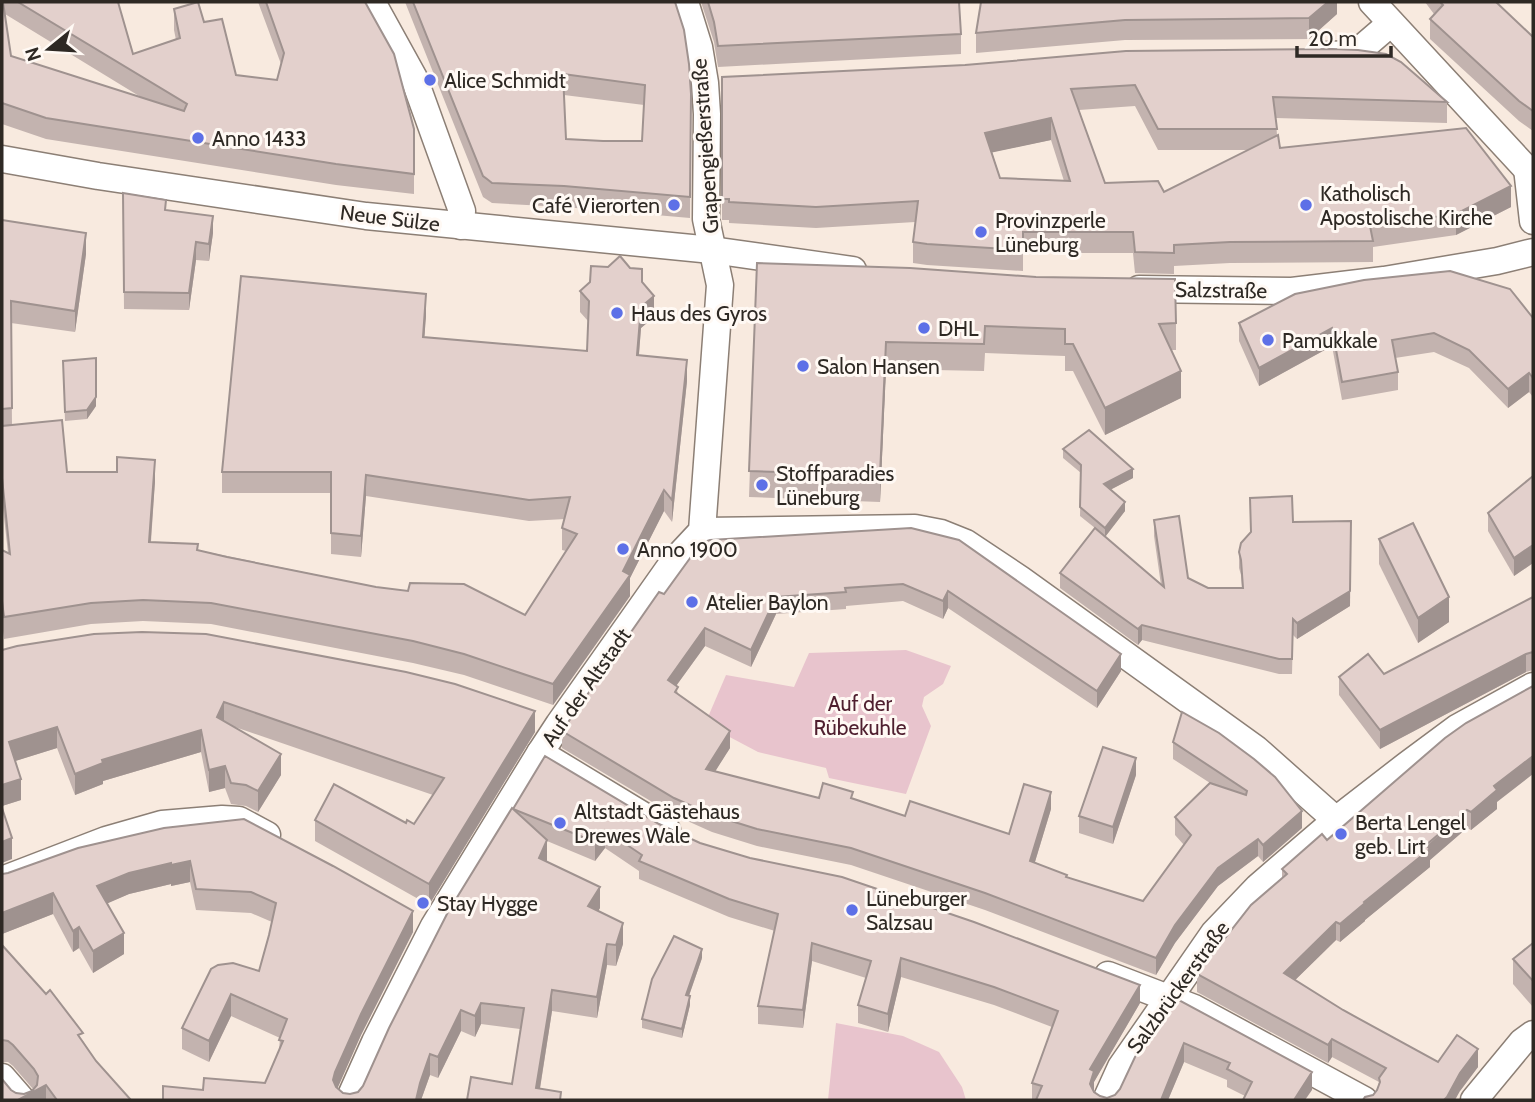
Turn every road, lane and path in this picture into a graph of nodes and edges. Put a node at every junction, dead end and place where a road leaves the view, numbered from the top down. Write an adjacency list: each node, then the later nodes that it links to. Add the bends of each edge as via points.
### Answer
1 (372, 2): 9 (street, via 414,78)
2 (685, 2): 10 (street, Grapengießerstraße, via 715,83 707,114 706,219)
3 (1372, 2): 4 (street)
4 (1391, 23): 5 (street, via 1355,54); 7 (street)
5 (1300, 55)
6 (2, 159): 9 (street, Neue Sülze, via 366,216)
7 (1530, 172): 8 (street)
8 (1533, 221)
9 (471, 227): 10 (street, Neue Sülze)
10 (712, 250): 12 (street, Neue Sülze); 14 (street, via 720,285)
11 (1533, 253): 13 (street, Salzstraße, via 1292,291)
12 (873, 273)
13 (1116, 289)
14 (702, 531): 16 (street, Auf der Altstadt, via 674,561 635,619 547,720); 17 (street, via 915,528 966,543 1256,749)
15 (1533, 686): 17 (street, Salzbrückerstraße, via 1457,728)
16 (540, 753): 18 (street); 26 (street, Auf der Altstadt, via 426,921)
17 (1336, 820): 22 (street, Salzbrückerstraße, via 1258,887 1214,933)
18 (687, 838)
19 (284, 844): 20 (street, via 239,820 162,824)
20 (2, 880)
21 (1088, 968): 22 (street)
22 (1169, 998): 27 (street, Salzbrückerstraße, via 1121,1067); 28 (street)
23 (1533, 1034): 29 (street)
24 (2, 1077): 25 (street)
25 (22, 1100)
26 (349, 1100)
27 (1106, 1100)
28 (1364, 1100)
29 (1474, 1100)

